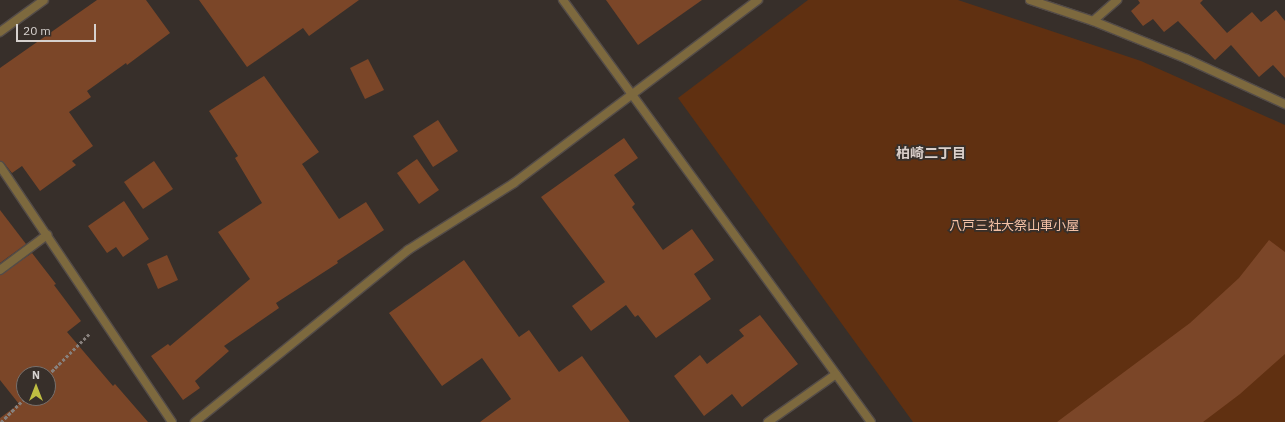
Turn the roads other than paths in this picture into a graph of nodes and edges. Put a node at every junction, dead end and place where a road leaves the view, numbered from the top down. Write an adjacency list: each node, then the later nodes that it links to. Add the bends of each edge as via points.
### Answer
1 (44, 0): 7 (street)
2 (564, 0): 8 (street)
3 (758, 0): 8 (street)
4 (1030, 0): 6 (street)
5 (1117, 0): 6 (street)
6 (1093, 21): 9 (street, via 1187,59)
7 (0, 32)
8 (633, 94): 13 (street); 15 (street, via 514,183 408,250)
9 (1285, 104)
10 (0, 166): 11 (street)
11 (47, 236): 12 (street); 14 (street)
12 (0, 270)
13 (836, 374): 16 (street); 17 (street)
14 (172, 422)
15 (195, 422)
16 (768, 422)
17 (871, 422)

